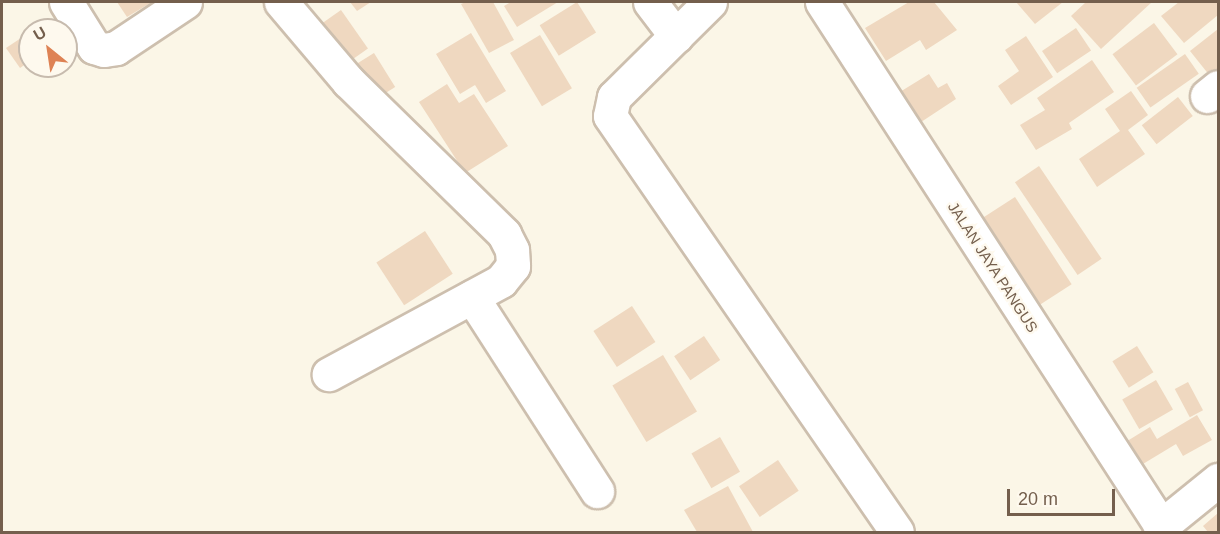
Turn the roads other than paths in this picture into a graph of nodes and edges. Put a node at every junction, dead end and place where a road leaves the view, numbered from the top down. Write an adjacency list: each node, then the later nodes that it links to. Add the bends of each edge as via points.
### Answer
1 (66, 2): 2 (street, via 94,47 104,50 116,48)
2 (185, 2)
3 (281, 2): 8 (street, via 348,81 504,234 513,266 501,280)
4 (650, 2): 7 (street)
5 (710, 2): 7 (street)
6 (822, 2): 13 (street, JALAN JAYA PANGUS)
7 (676, 36): 12 (street, via 614,97 610,116)
8 (472, 297): 9 (street); 11 (street)
9 (329, 374)
10 (1218, 480): 13 (street)
11 (597, 491)
12 (883, 528)
13 (1162, 530)

